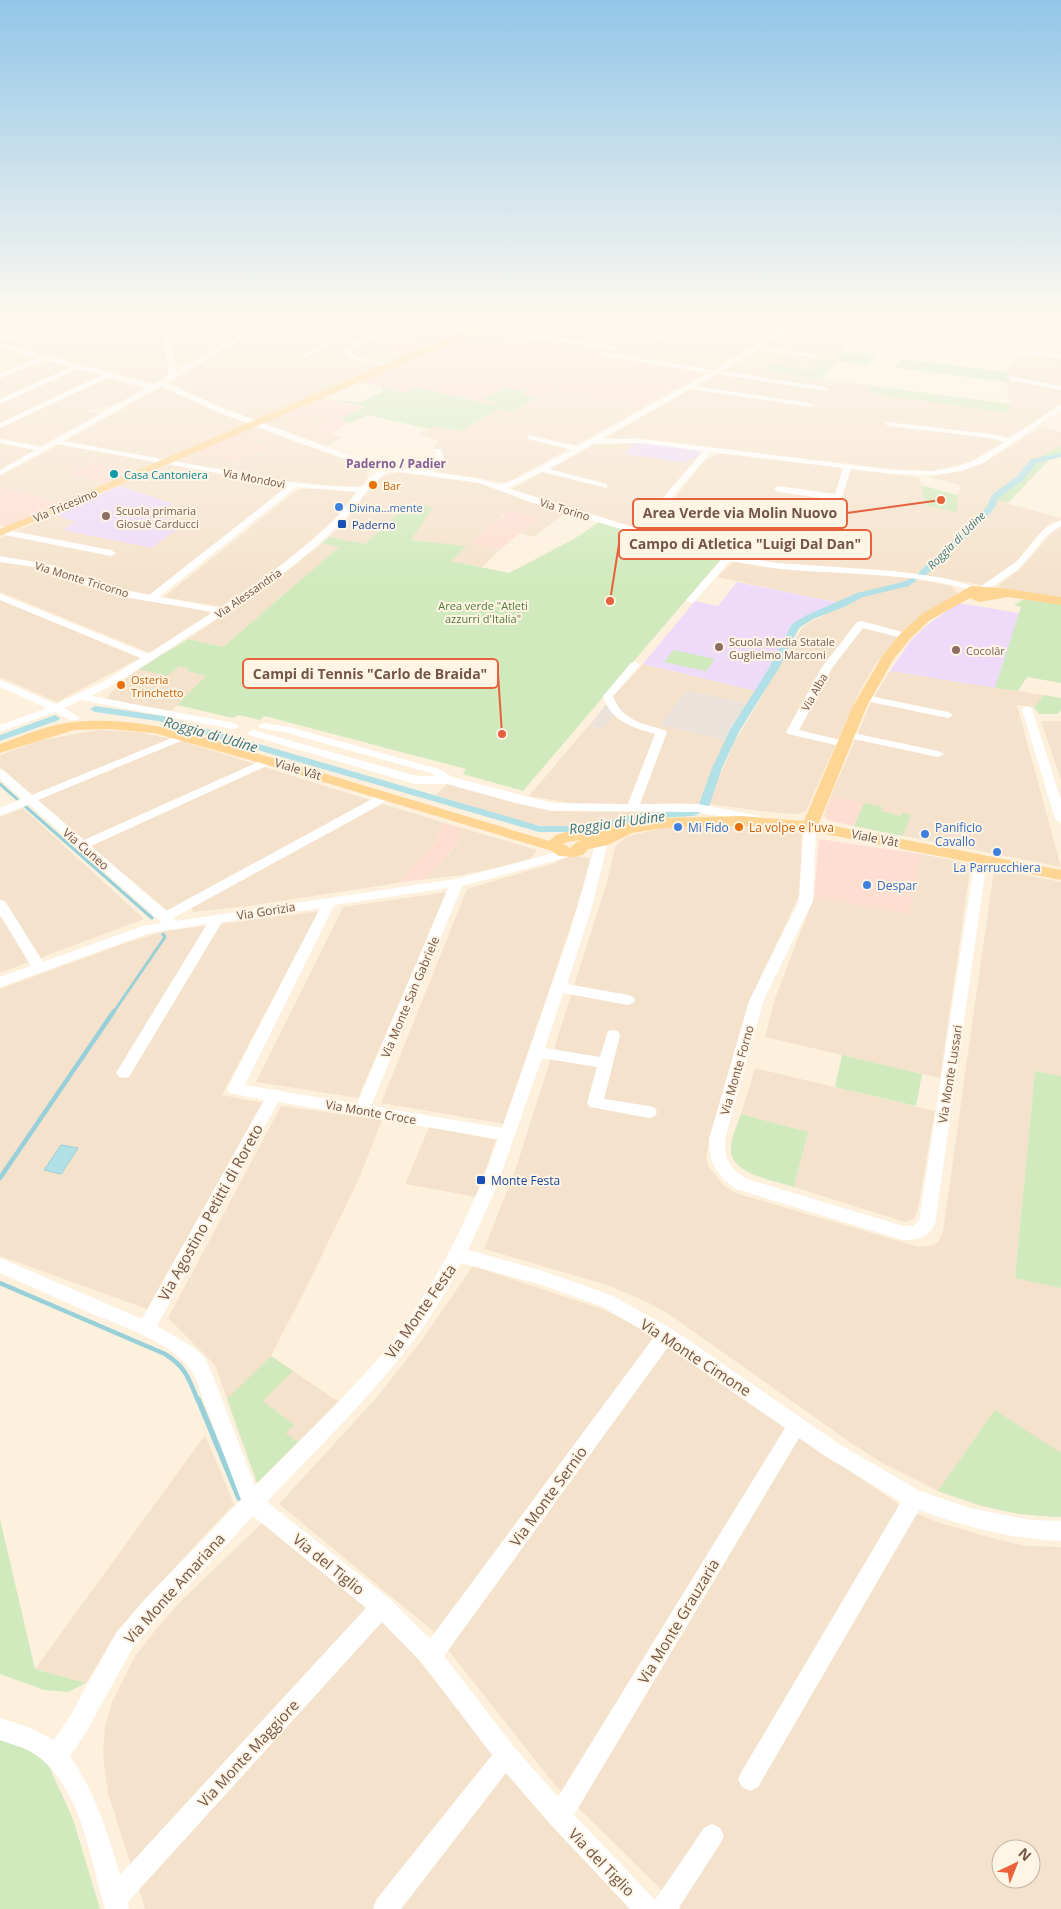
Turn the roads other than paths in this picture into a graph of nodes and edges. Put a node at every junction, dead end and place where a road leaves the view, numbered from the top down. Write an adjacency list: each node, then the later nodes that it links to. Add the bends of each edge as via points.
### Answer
1 (38, 408): 9 (street)
2 (118, 408): 13 (street)
3 (215, 408): 7 (street)
4 (290, 408): 7 (main road, Via Tricesimo)
5 (651, 408): 14 (street)
6 (1059, 408): 12 (street)
7 (256, 423): 19 (main road, Via Tricesimo); 22 (street)
8 (889, 424): 12 (street)
9 (0, 426)
10 (531, 437): 16 (street)
11 (0, 441): 15 (street)
12 (1011, 441): 20 (street, via 976,463 944,472 913,474)
13 (56, 442): 15 (street); 19 (street, Via Mondovì)
14 (592, 442): 16 (street); 17 (street, via 640,441)
15 (42, 449): 23 (street)
16 (579, 449): 21 (street)
17 (709, 450): 20 (street); 31 (street)
18 (438, 451): 24 (street, via 440,460)
19 (167, 461): 25 (street, Via Mondovì); 32 (main road, Via Tricesimo)
20 (848, 467): 29 (street, via 838,497)
21 (541, 469): 26 (street); 27 (street)
22 (380, 470): 24 (street, Via Torino); 28 (street, Via Alessandria)
23 (0, 473)
24 (426, 473): 27 (street, Via Torino, via 476,480)
25 (293, 486): 28 (street, Via Mondovì); 38 (street)
26 (604, 486)
27 (500, 488): 31 (street, Via Torino)
28 (364, 489): 41 (street, Via Alessandria, via 334,525 312,544)
29 (778, 489)
30 (1061, 523): 36 (street, via 1040,536 1020,562)
31 (638, 532): 34 (street, Via Torino)
32 (1, 533): 33 (street)
33 (111, 553)
34 (728, 558): 36 (street, Via Torino, via 778,566 894,574 954,584); 39 (street)
35 (0, 559): 38 (street, Via Monte Tricorno, via 49,567 94,586)
36 (976, 593): 40 (main road, via 1008,593); 42 (main road, via 926,617)
37 (0, 597): 43 (street)
38 (152, 598): 41 (street, Via Monte Tricorno)
39 (691, 600)
40 (1061, 601)
41 (222, 611): 43 (street, Via Alessandria)
42 (906, 636): 47 (main road); 54 (street, Via Alba, via 861,624 827,667 792,732)
43 (150, 658): 46 (street, Via Alessandria)
44 (635, 665): 61 (street, via 608,696 612,707 631,724 661,732)
45 (0, 683): 48 (street)
46 (86, 698): 48 (street, Via Alessandria); 51 (street, Via Alessandria); 61 (street, via 255,729 415,780 429,775 552,807)
47 (864, 698): 50 (street); 54 (main road)
48 (56, 708): 51 (street); 52 (street, Via Alessandria)
49 (1027, 709): 63 (street)
50 (948, 716)
51 (74, 722): 53 (main road, Viale Vât, via 154,729); 55 (main road, Viale Vât)
52 (0, 729)
53 (184, 736): 57 (main road, Viale Vât); 60 (street)
54 (846, 739): 56 (street, Via Alba); 65 (main road)
55 (0, 749)
56 (938, 754)
57 (269, 761): 59 (main road, Viale Vât); 67 (street)
58 (0, 773): 60 (street, Via Cuneo)
59 (383, 796): 68 (main road, Viale Vât, via 505,833); 76 (street, via 183,908)
60 (30, 800): 62 (street); 67 (street, Via Cuneo)
61 (633, 807): 64 (street, via 703,808)
62 (0, 812)
63 (1061, 819)
64 (769, 822): 65 (main road, Viale Vât); 66 (main road, Viale Vât, via 664,823)
65 (810, 826): 70 (main road, Viale Vât); 89 (street, Via Monte Forno, via 806,901 757,1000 716,1149 724,1170 742,1184)
66 (627, 829): 68 (main road, Viale Vât); 69 (main road, Viale Vât)
67 (82, 846): 76 (street, Via Cuneo)
68 (568, 846): 69 (main road, Viale Vât); 72 (street, Via Gorizia, via 538,861)
69 (600, 852): 79 (street, Via Monte Festa)
70 (981, 859): 71 (main road, Viale Vât); 89 (street, Via Monte Lussari, via 927,1224 917,1233 910,1234)
71 (1061, 875)
72 (457, 883): 73 (street, Via Gorizia); 86 (street, Via Monte San Gabriele)
73 (330, 901): 75 (street, Via Gorizia); 85 (street, Via Monte Croce, via 235,1089)
74 (0, 904): 77 (street)
75 (218, 918): 76 (street, Via Gorizia); 84 (street)
76 (169, 921): 77 (street, Via Gorizia)
77 (39, 968): 78 (street, Via Gorizia)
78 (0, 982)
79 (558, 987): 80 (street); 82 (street, Via Monte Festa)
80 (628, 1000)
81 (613, 1035): 83 (street)
82 (536, 1052): 83 (street); 88 (street, Via Monte Festa)
83 (606, 1063): 87 (street, via 594,1103)
84 (124, 1073)
85 (274, 1095): 86 (street, Via Monte Croce); 92 (street, Via Agostino Petitti di Roreto)
86 (362, 1110): 88 (street, Via Monte Croce)
87 (648, 1112)
88 (507, 1135): 90 (street, Via Monte Festa)
89 (866, 1223)
90 (459, 1255): 93 (street, Via Monte Cimone, via 540,1277 607,1301); 96 (street, Via Monte Festa, via 442,1286 402,1343 350,1402)
91 (0, 1266): 92 (street, Via del Tiglio)
92 (146, 1328): 96 (street, Via del Tiglio, via 176,1344 198,1364)
93 (666, 1335): 94 (street, Via Monte Cimone); 99 (street, Via Monte Sernio)
94 (798, 1425): 95 (street, Via Monte Cimone, via 832,1450); 104 (street, Via Monte Grauzaria)
95 (914, 1499): 97 (street, Via Monte Cimone, via 969,1518 1031,1530); 103 (street)
96 (252, 1502): 98 (street, Via del Tiglio); 102 (street, Via Monte Amariana, via 124,1641 77,1726)
97 (1061, 1531)
98 (382, 1607): 99 (street, Via del Tiglio); 106 (street, Via Monte Maggiore)
99 (431, 1656): 101 (street, Via del Tiglio)
100 (0, 1729): 102 (street, via 37,1743)
101 (506, 1755): 104 (street, Via del Tiglio); 107 (street)
102 (56, 1756): 106 (street, via 80,1792)
103 (750, 1779)
104 (559, 1817): 108 (street, Via del Tiglio)
105 (712, 1836): 109 (street)
106 (115, 1904)
107 (385, 1909)
108 (647, 1909)
109 (664, 1909)

